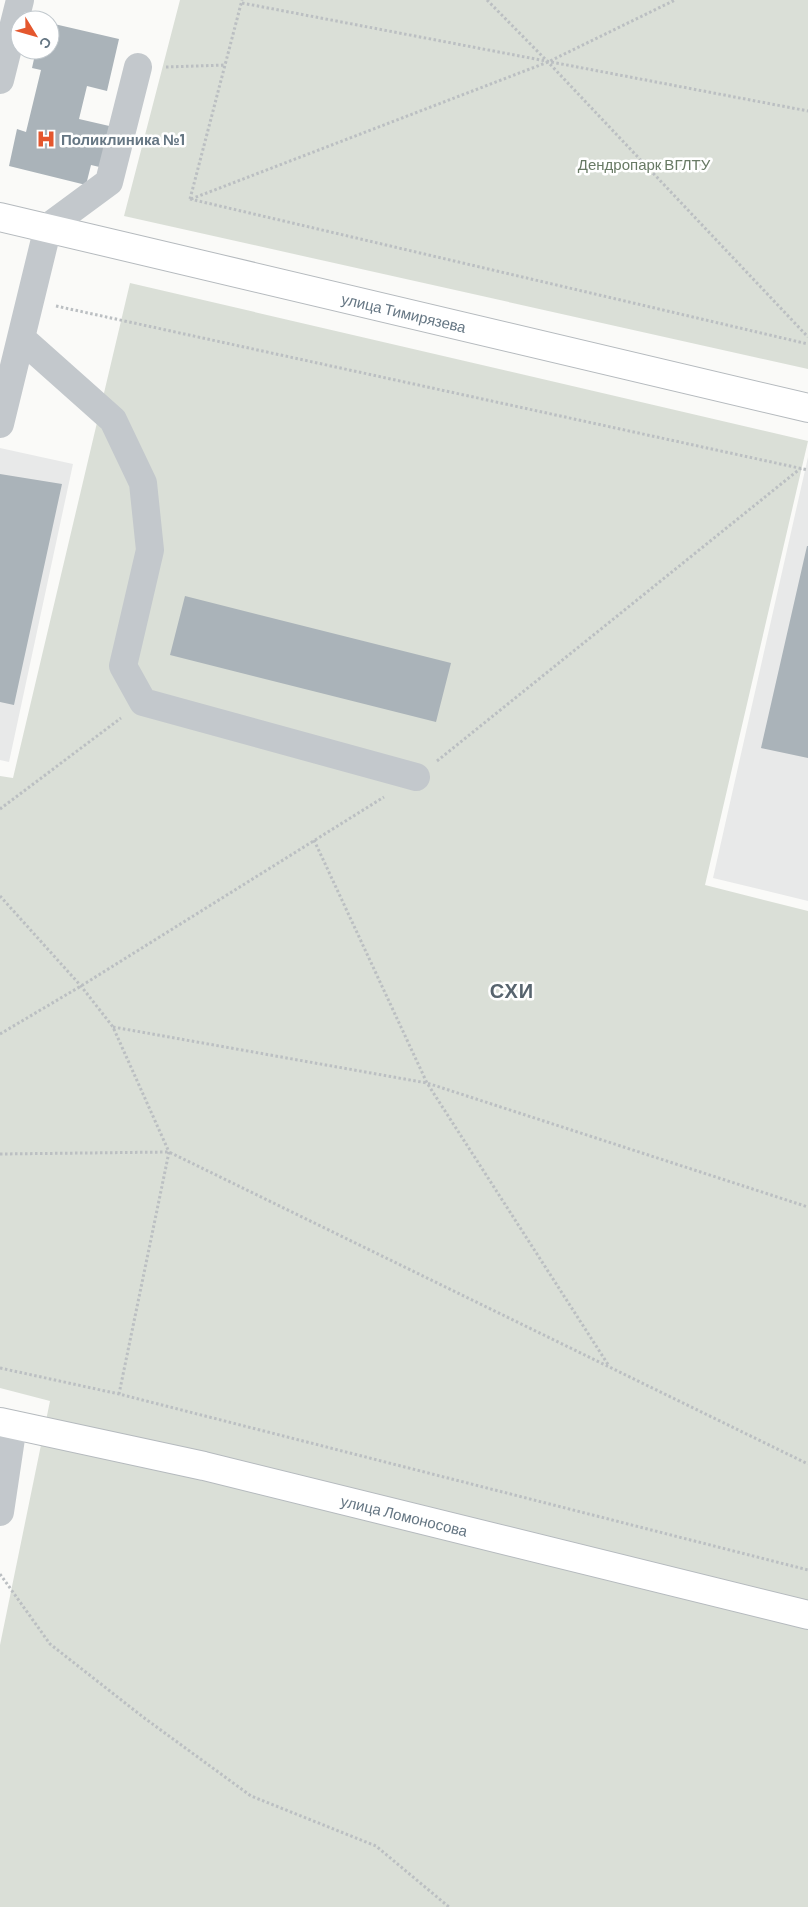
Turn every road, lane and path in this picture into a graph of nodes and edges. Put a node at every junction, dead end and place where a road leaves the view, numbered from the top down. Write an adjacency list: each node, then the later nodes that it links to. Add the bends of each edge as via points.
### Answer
1 (20, 0): 8 (lane)
2 (487, 0): 5 (path)
3 (675, 0): 5 (path)
4 (242, 1): 5 (path); 6 (path)
5 (548, 62): 9 (path); 10 (path); 14 (path)
6 (225, 65): 7 (path); 10 (path)
7 (138, 68): 12 (lane, via 109,182)
8 (0, 80)
9 (808, 111)
10 (190, 199): 16 (path)
11 (0, 217): 12 (main road, улица Тимирязева)
12 (48, 228): 13 (lane); 17 (main road, улица Тимирязева)
13 (30, 300): 15 (lane); 19 (path)
14 (808, 337)
15 (22, 339): 18 (lane); 20 (lane, via 114,420 143,483 150,550 123,666)
16 (808, 344)
17 (808, 408)
18 (0, 424)
19 (808, 470)
20 (143, 702): 21 (lane); 22 (path)
21 (416, 777)
22 (0, 809)
23 (314, 840): 26 (path)
24 (0, 896): 25 (path, via 81,986)
25 (112, 1027): 26 (path); 27 (path)
26 (427, 1083): 29 (path); 30 (path)
27 (169, 1152): 28 (path); 30 (path); 32 (path)
28 (0, 1154)
29 (808, 1207)
30 (609, 1367): 34 (path)
31 (0, 1368): 32 (path)
32 (119, 1394): 36 (path)
33 (6, 1424): 35 (lane); 38 (main road, улица Ломоносова, via 204,1466)
34 (808, 1464)
35 (0, 1512)
36 (808, 1570)
37 (0, 1574): 39 (path, via 50,1644 150,1723 251,1796 376,1846)
38 (808, 1616)
39 (449, 1907)

